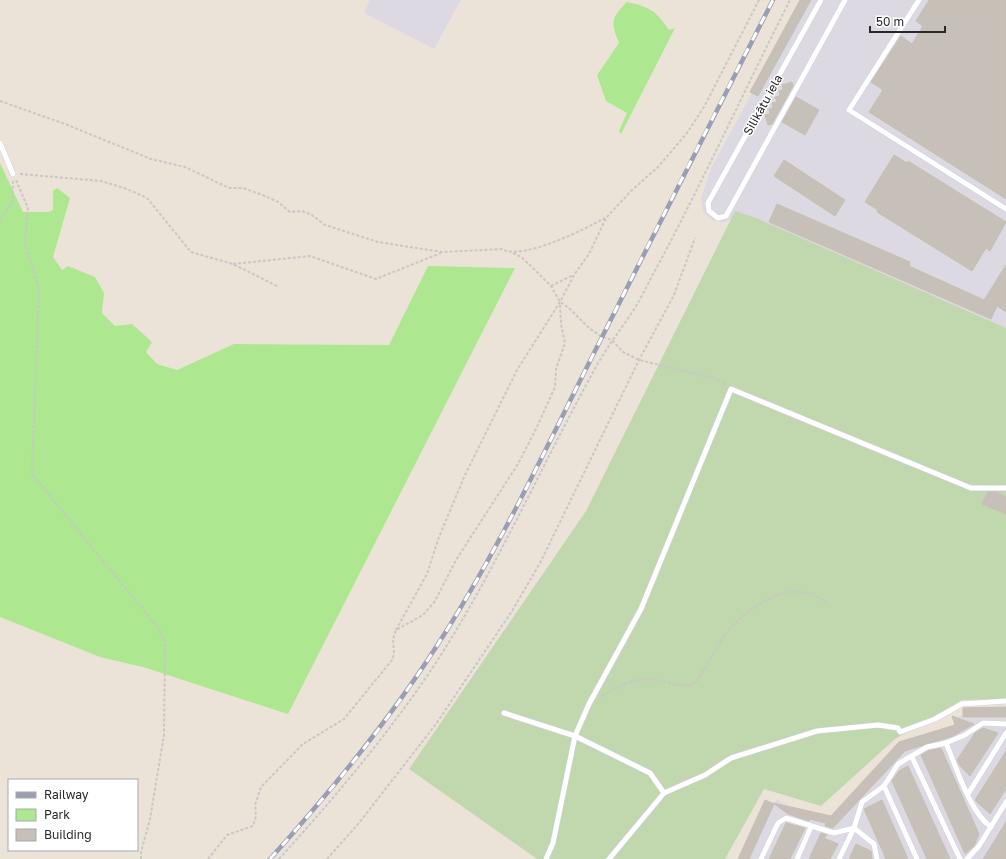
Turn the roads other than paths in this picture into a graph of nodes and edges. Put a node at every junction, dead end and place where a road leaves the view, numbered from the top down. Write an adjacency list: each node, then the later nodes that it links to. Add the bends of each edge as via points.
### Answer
1 (821, 0): 2 (lane, Silikātu iela, via 708,203 709,211 718,218 726,216)
2 (845, 0)
3 (919, 0): 6 (lane, via 849,110)
4 (0, 143): 5 (lane)
5 (13, 174)
6 (1006, 209)
7 (1006, 488): 12 (lane, via 971,488 731,389 641,609 589,704)
8 (1006, 701): 16 (lane, via 962,704 935,719 900,732 898,728 878,725 817,731 731,758 705,775)
9 (504, 713): 12 (lane)
10 (1006, 724): 13 (lane, via 983,723)
11 (1006, 734): 17 (lane)
12 (575, 736): 16 (lane, via 650,773); 22 (lane, via 553,843)
13 (946, 743): 14 (lane, via 927,747); 17 (lane)
14 (912, 757): 15 (lane, via 898,764); 29 (lane)
15 (884, 786): 21 (lane, via 862,802); 28 (lane)
16 (664, 793): 23 (lane)
17 (968, 794): 20 (lane, via 975,811)
18 (1006, 802): 20 (lane)
19 (811, 827): 21 (lane, via 834,833); 24 (lane, via 786,818 778,823); 25 (lane)
20 (991, 827): 30 (lane)
21 (854, 828): 26 (lane); 27 (lane, via 874,844)
22 (546, 859)
23 (609, 859)
24 (761, 859)
25 (797, 859)
26 (839, 859)
27 (877, 859)
28 (917, 859)
29 (960, 859)
30 (967, 859)

